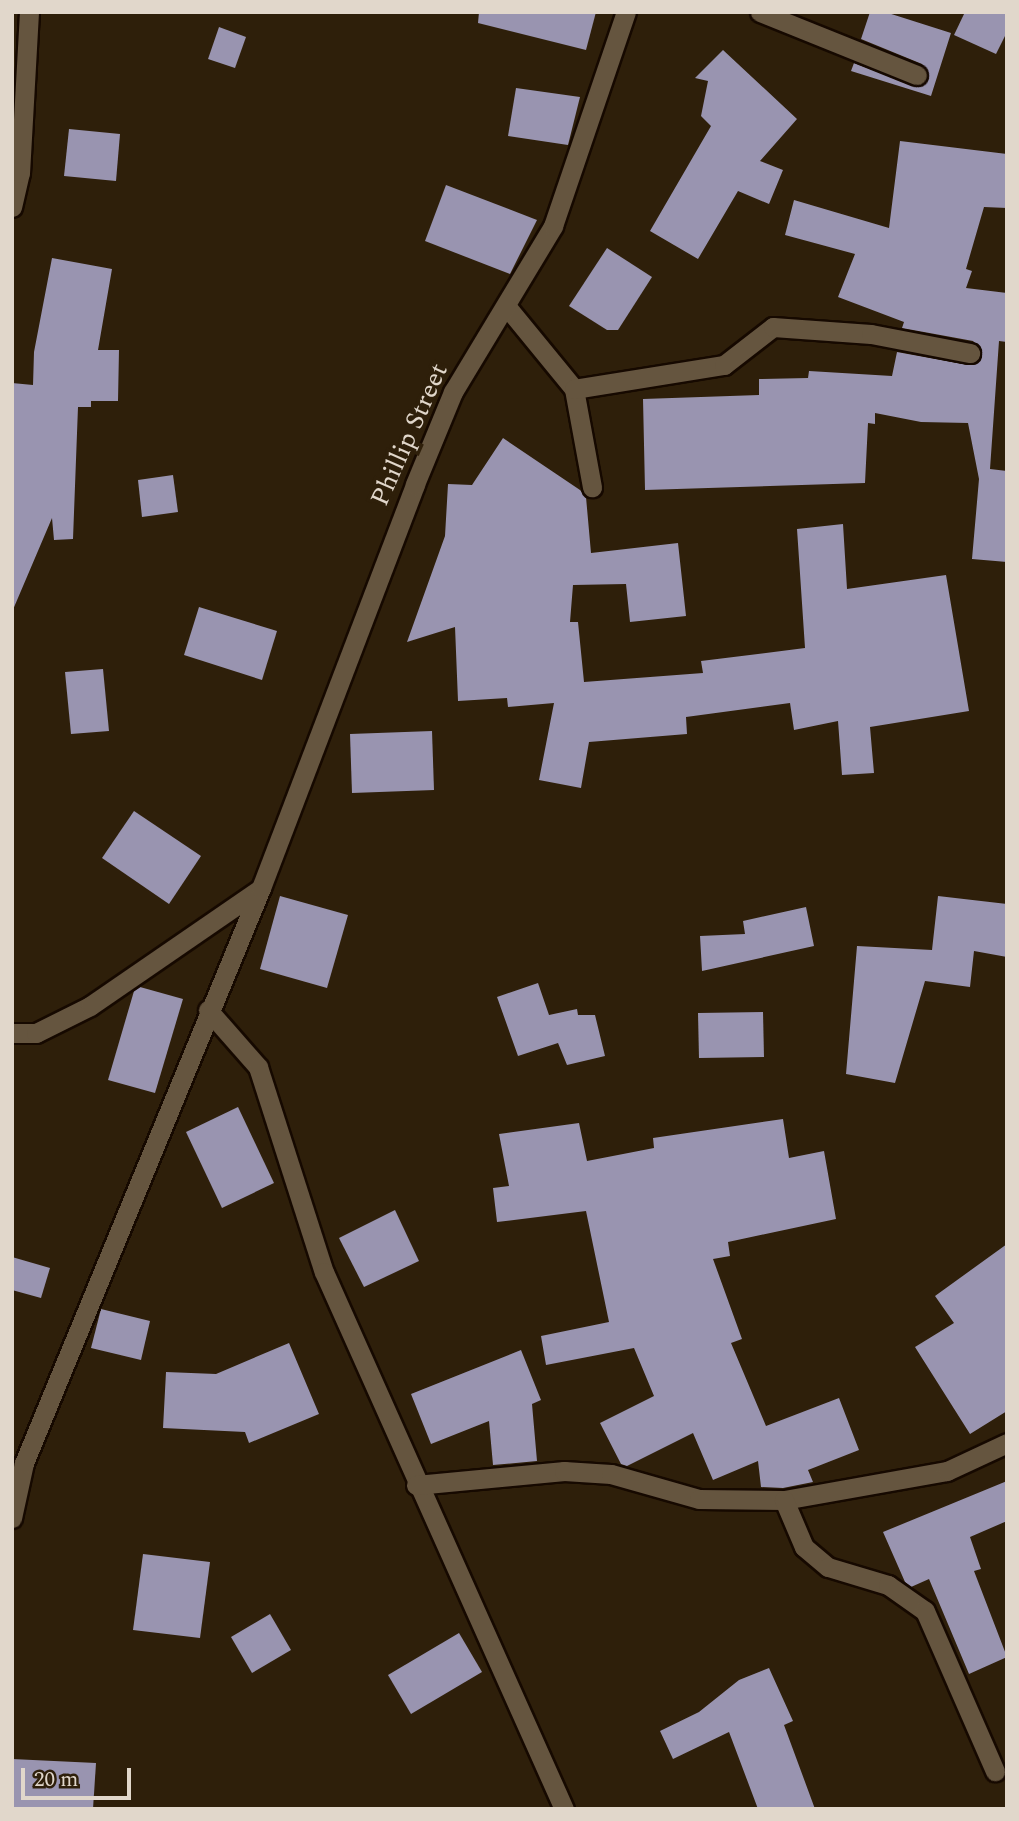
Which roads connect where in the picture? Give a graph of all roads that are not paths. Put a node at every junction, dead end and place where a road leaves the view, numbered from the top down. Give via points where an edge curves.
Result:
1 (29, 12) edge
2 (626, 12) edge
3 (760, 12) edge
4 (917, 75) dead end
5 (12, 207) edge
6 (506, 307) junction
7 (970, 353) dead end
8 (575, 389) junction
9 (592, 487) dead end
10 (261, 888) junction
11 (208, 1010) junction
12 (12, 1032) edge
13 (1007, 1443) edge
14 (416, 1485) junction
15 (784, 1500) junction
16 (12, 1518) edge
17 (995, 1771) dead end
18 (564, 1809) edge

1 - 5 street via 20,173
2 - 6 street, Phillip Street via 553,226
3 - 4 street
6 - 8 street
6 - 10 street, Phillip Street via 453,392
7 - 8 street via 871,334 773,327 724,365
8 - 9 street
10 - 11 street, Phillip Street
10 - 12 street via 90,1006 36,1033
11 - 14 street via 258,1067 324,1272
11 - 16 street, Phillip Street via 24,1463
13 - 15 street via 947,1471
14 - 15 street via 565,1471 611,1474 699,1499
14 - 18 street
15 - 17 street via 804,1547 828,1567 888,1586 925,1611

